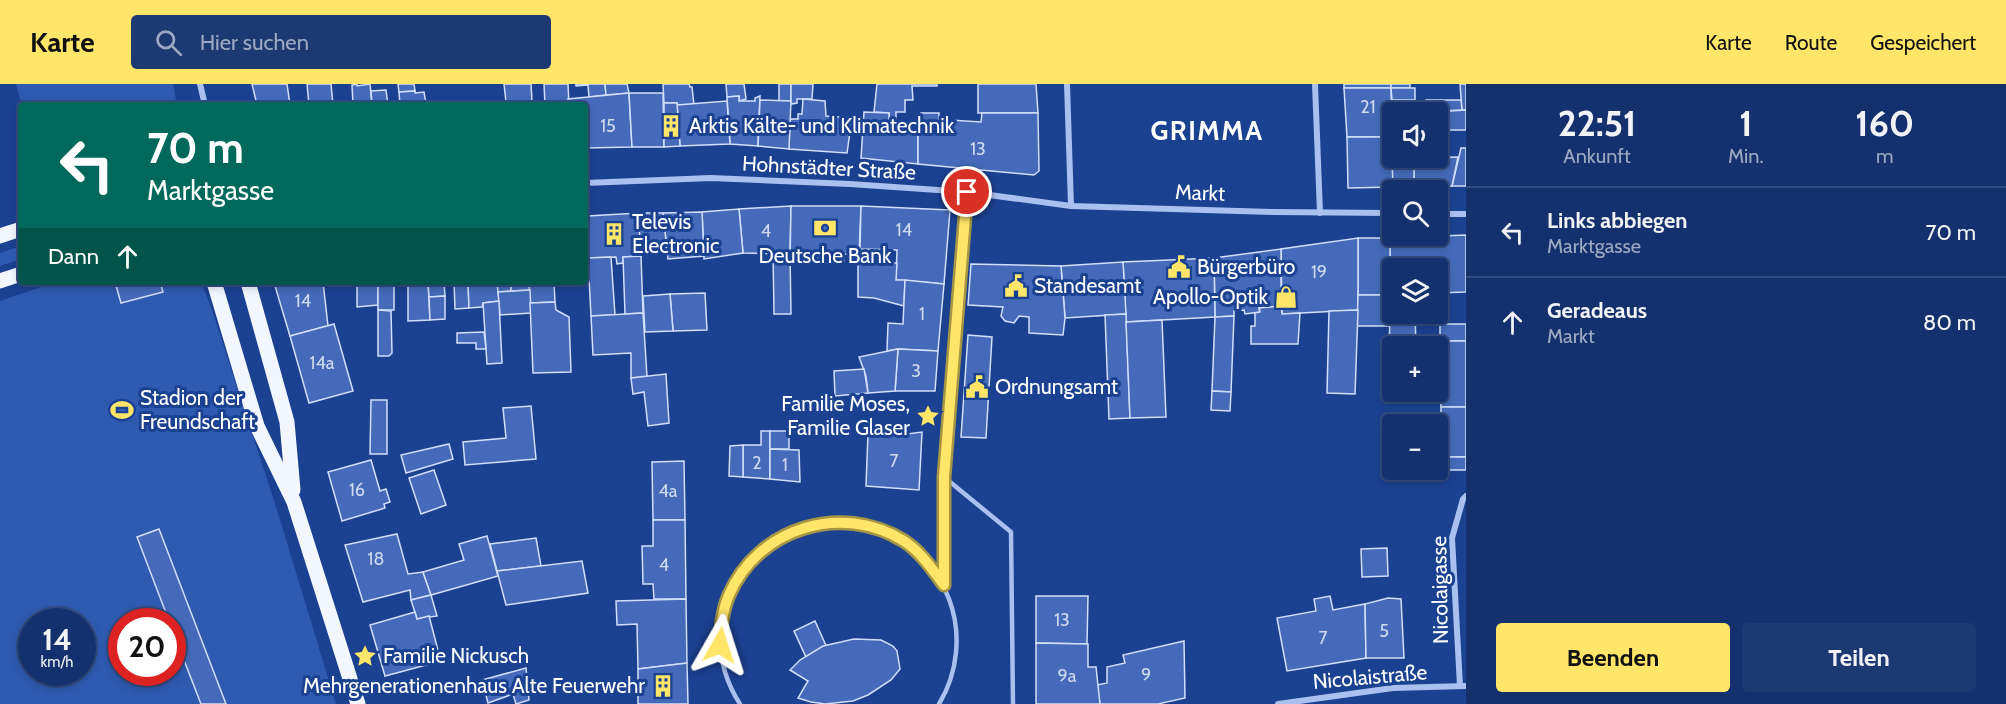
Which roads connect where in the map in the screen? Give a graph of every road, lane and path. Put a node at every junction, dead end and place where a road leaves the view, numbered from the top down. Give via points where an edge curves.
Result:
1 (200, 84) edge
2 (1067, 84) edge
3 (1315, 84) edge
4 (204, 102) edge
5 (588, 183) edge
6 (967, 192) junction
7 (1071, 206) junction
8 (1320, 213) junction
9 (1382, 213) edge
10 (1448, 214) edge
11 (1466, 214) edge
12 (18, 230) edge
13 (0, 236) edge
14 (18, 275) edge
15 (0, 281) edge
16 (215, 285) edge
17 (249, 285) edge
18 (944, 477) junction
19 (1466, 496) edge
20 (294, 502) junction
21 (944, 585) junction
22 (1463, 686) edge
23 (358, 704) edge
24 (740, 704) edge
25 (939, 704) edge
26 (1013, 704) edge
27 (1278, 704) edge

1 - 4 street
2 - 7 street
3 - 8 street
5 - 6 street, Hohnstädter Straße via 711,178
6 - 7 street, Hohnstädter Straße
6 - 18 street
7 - 8 street, Markt
8 - 9 street, Markt
10 - 11 street
12 - 13 main road
14 - 15 main road
16 - 20 main road via 257,426
17 - 20 main road via 287,422
18 - 21 street
18 - 26 lane via 1011,532
19 - 22 street, Nicolaigasse via 1452,538
20 - 23 main road
21 - 24 lane via 924,558 903,541 870,526 823,523 795,530 769,544 739,575 722,619 723,666 729,687
21 - 25 lane via 954,613 957,647 950,683
22 - 27 street, Nicolaistraße via 1393,688

